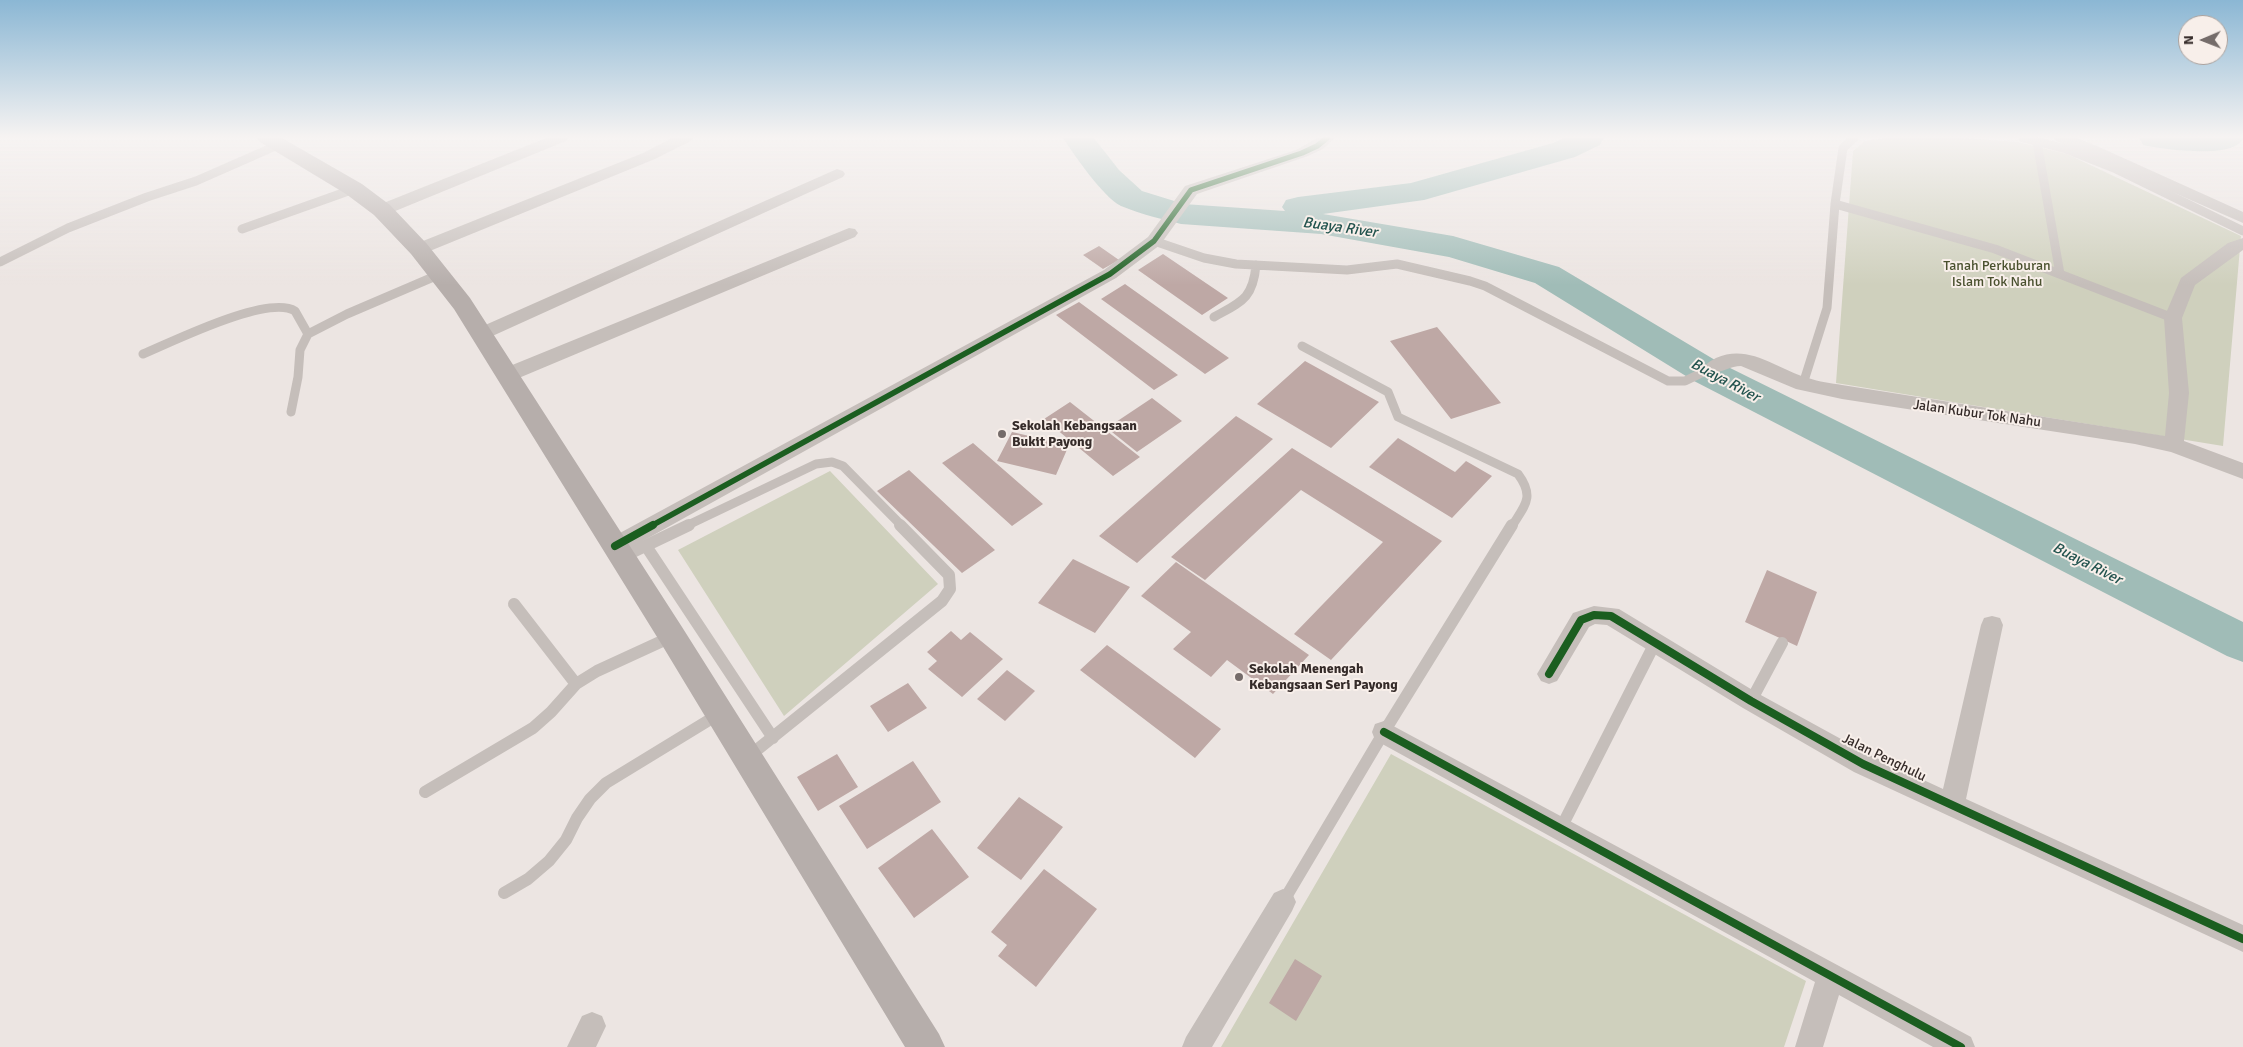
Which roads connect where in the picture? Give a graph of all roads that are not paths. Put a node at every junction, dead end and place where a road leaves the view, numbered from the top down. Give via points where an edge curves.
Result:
1 (179, 187) edge
2 (350, 187) edge
3 (439, 187) edge
4 (573, 187) edge
5 (808, 187) edge
6 (1198, 187) edge
7 (1837, 187) edge
8 (2045, 187) edge
9 (2153, 187) edge
10 (2174, 187) edge
11 (354, 189) junction
12 (1835, 204) junction
13 (382, 210) junction
14 (2243, 218) edge
15 (242, 229) dead end
16 (2243, 231) edge
17 (849, 233) dead end
18 (1157, 235) junction
19 (2243, 244) edge
20 (419, 249) junction
21 (0, 262) edge
22 (1256, 266) junction
23 (2060, 274) junction
24 (438, 275) junction
25 (1214, 317) dead end
26 (2173, 318) junction
27 (308, 334) junction
28 (481, 334) junction
29 (1302, 346) dead end
30 (143, 354) dead end
31 (1714, 367) joint
32 (507, 375) junction
33 (1803, 384) junction
34 (291, 412) dead end
35 (2174, 445) junction
36 (2243, 470) edge
37 (628, 550) junction
38 (514, 604) dead end
39 (1992, 625) dead end
40 (672, 636) junction
41 (1782, 642) dead end
42 (1655, 643) junction
43 (1549, 674) dead end
44 (576, 684) junction
45 (1751, 701) junction
46 (720, 713) junction
47 (1384, 732) junction
48 (772, 738) junction
49 (747, 758) junction
50 (425, 792) dead end
51 (1952, 805) junction
52 (1561, 828) junction
53 (504, 893) dead end
54 (1283, 902) joint
55 (2243, 939) edge
56 (1831, 976) junction
57 (926, 1047) edge
58 (1196, 1047) edge
59 (1809, 1047) edge
60 (1961, 1047) edge

1 - 21 lane via 68,228
2 - 11 main road
3 - 13 street
4 - 20 street
5 - 28 street
6 - 18 street via 1186,195
7 - 12 lane
8 - 23 lane
9 - 16 lane
10 - 14 street
11 - 13 main road
11 - 15 lane
12 - 23 lane via 1977,242
12 - 33 lane via 1827,308
13 - 20 main road
17 - 32 street
18 - 22 lane via 1204,258
18 - 37 street via 1130,261 1110,274
19 - 26 street via 2234,247 2187,282
20 - 24 main road
22 - 25 lane via 1251,293
22 - 31 lane via 1347,270 1397,264 1485,286 1662,378 1685,381
23 - 26 lane
24 - 27 lane
24 - 28 main road
26 - 35 street via 2179,393
27 - 30 lane via 292,309 258,309
27 - 34 lane via 300,350
28 - 32 main road
29 - 47 lane via 1388,392 1398,417 1518,474 1527,486 1528,500
31 - 33 street, Jalan Kubur Tok Nahu via 1741,359
32 - 37 main road
33 - 35 street, Jalan Kubur Tok Nahu via 1871,398 2135,436
35 - 36 street, Jalan Kubur Tok Nahu
37 - 40 main road
37 - 48 lane
37 - 48 lane via 816,464 832,462 843,466 949,575 950,589 942,601
38 - 44 lane
39 - 51 street
40 - 44 lane
40 - 46 main road
41 - 45 lane
42 - 43 street, Jalan Penghulu via 1610,616 1594,615 1581,620
42 - 45 street, Jalan Penghulu
42 - 52 lane
44 - 50 lane via 533,728
45 - 51 street, Jalan Penghulu via 1863,764
46 - 49 main road
46 - 53 lane via 606,783 590,799 566,840 549,861
47 - 52 street
47 - 54 lane
48 - 49 lane
49 - 57 main road
51 - 55 street, Jalan Penghulu
52 - 56 street
54 - 58 street
56 - 59 street
56 - 60 street

